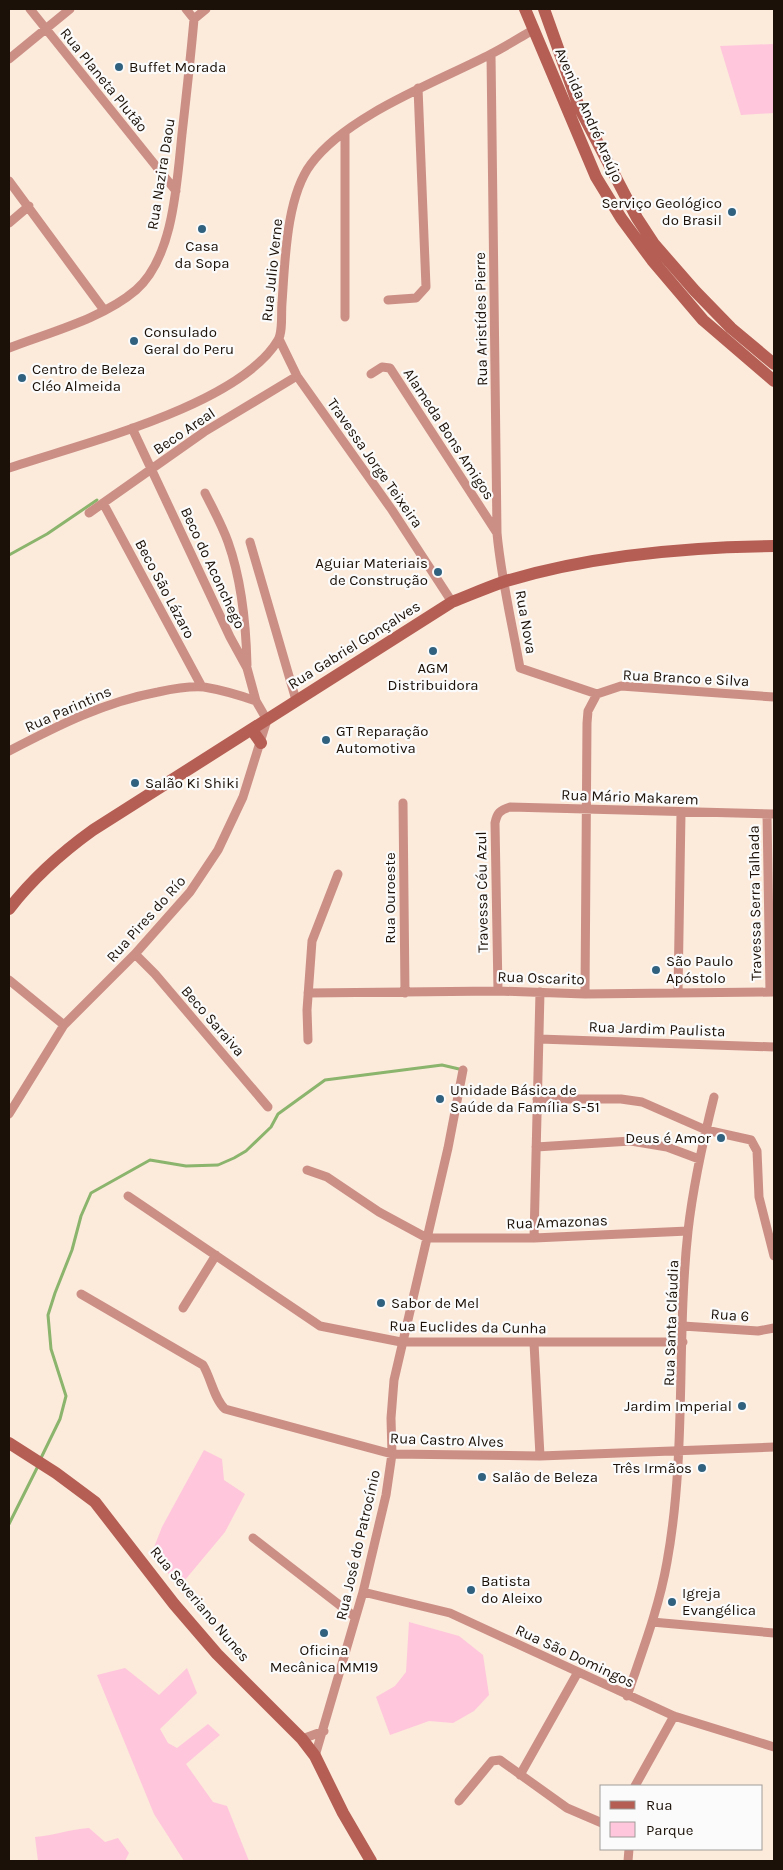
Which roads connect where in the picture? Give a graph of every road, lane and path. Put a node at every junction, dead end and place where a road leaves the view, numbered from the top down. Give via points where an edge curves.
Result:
1 (30, 9) edge
2 (70, 9) edge
3 (186, 9) edge
4 (206, 9) edge
5 (525, 9) edge
6 (544, 9) edge
7 (194, 19) junction
8 (45, 29) junction
9 (533, 30) junction
10 (491, 54) junction
11 (9, 59) edge
12 (418, 88) junction
13 (345, 132) junction
14 (9, 181) edge
15 (176, 192) junction
16 (28, 206) junction
17 (9, 223) edge
18 (388, 300) dead end
19 (104, 310) junction
20 (345, 317) dead end
21 (279, 339) junction
22 (9, 348) edge
23 (774, 364) edge
24 (371, 374) dead end
25 (297, 376) junction
26 (774, 381) edge
27 (132, 428) junction
28 (9, 468) edge
29 (152, 470) junction
30 (205, 493) dead end
31 (104, 503) junction
32 (89, 513) dead end
33 (497, 533) junction
34 (250, 542) dead end
35 (774, 546) edge
36 (505, 582) junction
37 (452, 602) junction
38 (247, 668) junction
39 (202, 687) junction
40 (597, 694) junction
41 (774, 697) edge
42 (256, 700) junction
43 (296, 700) junction
44 (267, 720) junction
45 (252, 730) junction
46 (261, 743) junction
47 (9, 751) edge
48 (403, 803) dead end
49 (588, 809) junction
50 (681, 813) junction
51 (770, 814) edge
52 (495, 823) joint
53 (338, 874) dead end
54 (9, 909) edge
55 (135, 954) junction
56 (9, 980) edge
57 (498, 991) junction
58 (540, 992) junction
59 (678, 992) junction
60 (772, 992) edge
61 (308, 993) junction
62 (405, 993) junction
63 (585, 994) junction
64 (64, 1025) junction
65 (539, 1039) junction
66 (308, 1040) dead end
67 (774, 1047) edge
68 (463, 1070) dead end
69 (714, 1098) dead end
70 (536, 1099) junction
71 (268, 1107) dead end
72 (9, 1114) edge
73 (706, 1130) junction
74 (536, 1147) junction
75 (699, 1159) junction
76 (307, 1170) dead end
77 (128, 1196) dead end
78 (688, 1231) junction
79 (427, 1238) junction
80 (534, 1238) junction
81 (216, 1255) junction
82 (774, 1256) edge
83 (81, 1294) dead end
84 (183, 1308) dead end
85 (683, 1326) junction
86 (774, 1328) edge
87 (401, 1342) junction
88 (683, 1342) junction
89 (534, 1343) junction
90 (9, 1443) edge
91 (774, 1447) edge
92 (680, 1451) junction
93 (392, 1454) junction
94 (540, 1456) junction
95 (253, 1538) dead end
96 (363, 1592) junction
97 (355, 1617) junction
98 (652, 1622) junction
99 (774, 1633) edge
100 (578, 1672) junction
101 (627, 1696) junction
102 (674, 1716) junction
103 (324, 1731) junction
104 (302, 1739) junction
105 (774, 1747) edge
106 (315, 1756) junction
107 (520, 1775) junction
108 (635, 1785) edge
109 (459, 1801) dead end
110 (600, 1822) edge
111 (370, 1861) edge

1 - 8 street, Rua Planeta Plutão
2 - 8 street
3 - 7 street
4 - 7 street
5 - 9 street, Avenida André Araújo
6 - 23 street, Avenida André Araújo via 578,106 637,218 654,244 695,291 731,328
7 - 15 street, Rua Nazira Daou
8 - 11 street
8 - 15 street, Rua Planeta Plutão
9 - 10 street, Rua Julio Verne
9 - 26 street, Avenida André Araújo via 596,177 621,218 703,320
10 - 12 street, Rua Julio Verne
10 - 33 street, Rua Aristídes Pierre
12 - 13 street, Rua Julio Verne
12 - 18 street via 426,287 416,298
13 - 20 street
13 - 21 street, Rua Julio Verne via 311,164 292,210
14 - 16 street
15 - 19 street, Rua Nazira Daou via 156,265 137,289
16 - 17 street
16 - 19 street
19 - 22 street, Rua Nazira Daou
21 - 25 street, Travessa Jorge Teixeira
21 - 27 street, Rua Julio Verne via 257,364 215,394
24 - 33 street, Alameda Bons Amigos via 382,367 390,368
25 - 29 street, Beco Areal via 204,432
25 - 37 street, Travessa Jorge Teixeira via 392,510
27 - 28 street, Rua Julio Verne
27 - 29 street, Beco do Aconchego
29 - 31 street, Beco Areal
29 - 38 street, Beco do Aconchego
30 - 38 street via 228,540 234,562 246,630
31 - 32 street, Beco Areal
31 - 39 street, Beco São Lázaro
33 - 36 street, Rua Aristídes Pierre via 500,567
34 - 43 street
35 - 36 street, Rua Gabriel Gonçalves via 615,558
36 - 37 street, Rua Gabriel Gonçalves
36 - 40 street, Rua Nova via 520,668
37 - 43 street, Rua Gabriel Gonçalves
38 - 42 street, Beco do Aconchego
39 - 42 street, Rua Parintins
39 - 47 street, Rua Parintins via 130,698 60,724
40 - 41 street, Rua Branco e Silva via 621,686
40 - 49 street via 588,711 587,723
42 - 44 street, Beco do Aconchego
43 - 44 street, Rua Gabriel Gonçalves
44 - 45 street, Rua Gabriel Gonçalves
44 - 46 street, Rua Pires do Río
45 - 46 street
45 - 54 street, Rua Gabriel Gonçalves via 93,830 58,856 23,890
46 - 55 street, Rua Pires do Río via 243,797 218,850 190,892
48 - 62 street, Rua Ouroeste
49 - 50 street, Rua Mário Makarem
49 - 52 street, Rua Mário Makarem via 510,807 497,815
49 - 63 street
50 - 51 street, Rua Mário Makarem
50 - 59 street
51 - 60 street, Travessa Serra Talhada
52 - 57 street, Travessa Céu Azul
53 - 61 street via 312,941
55 - 64 street, Rua Pires do Río
55 - 71 street, Beco Saraiva
56 - 64 street
57 - 58 street, Rua Oscarito
57 - 62 street, Rua Oscarito
58 - 63 street, Rua Oscarito
58 - 65 street
59 - 60 street, Rua Oscarito
59 - 63 street, Rua Oscarito
61 - 62 street, Rua Oscarito
61 - 66 street
64 - 72 street, Rua Pires do Río
65 - 67 street, Rua Jardim Paulista
65 - 70 street
68 - 79 street, Rua José do Patrocínio
69 - 73 street, Rua Santa Cláudia
70 - 73 street via 642,1102
70 - 74 street
73 - 75 street, Rua Santa Cláudia
73 - 82 street via 751,1140 755,1145 759,1197
74 - 75 street via 631,1141 667,1147
74 - 80 street
75 - 78 street, Rua Santa Cláudia
76 - 79 street via 327,1177 379,1212
77 - 81 street, Rua Euclides da Cunha
78 - 80 street, Rua Amazonas
78 - 85 street, Rua Santa Cláudia
79 - 80 street, Rua Amazonas
79 - 87 street, Rua José do Patrocínio
81 - 84 street
81 - 87 street, Rua Euclides da Cunha via 320,1326
83 - 93 street, Rua Castro Alves via 203,1365 225,1409
85 - 86 street, Rua 6 via 758,1331
85 - 88 street, Rua Santa Cláudia
87 - 89 street, Rua Euclides da Cunha
87 - 93 street, Rua José do Patrocínio via 393,1389
88 - 89 street, Rua Euclides da Cunha
88 - 92 street, Rua Santa Cláudia
89 - 94 street
90 - 104 street, Rua Severiano Nunes via 95,1502 216,1654
91 - 92 street, Rua Castro Alves
92 - 94 street, Rua Castro Alves
92 - 98 street, Rua Santa Cláudia via 667,1562
93 - 94 street, Rua Castro Alves
93 - 96 street, Rua José do Patrocínio via 386,1495
95 - 97 street
96 - 97 street, Rua José do Patrocínio
96 - 100 street, Rua São Domingos via 450,1613
97 - 103 street, Rua José do Patrocínio
98 - 99 street
98 - 101 street, Rua Santa Cláudia
100 - 101 street, Rua São Domingos
100 - 107 street
101 - 102 street, Rua São Domingos
102 - 105 street, Rua São Domingos
102 - 108 street
103 - 104 street
103 - 106 street, Rua José do Patrocínio
104 - 106 street, Rua Severiano Nunes
106 - 111 street, Rua Severiano Nunes
107 - 109 street via 500,1760 492,1761
107 - 110 street via 567,1808

